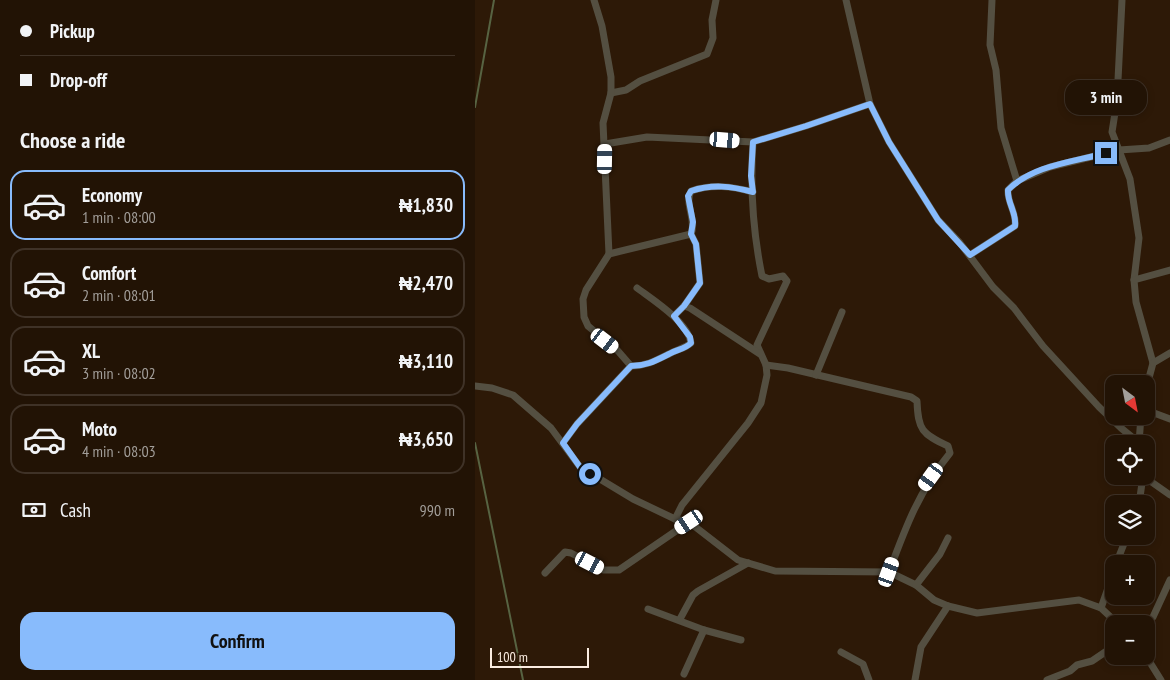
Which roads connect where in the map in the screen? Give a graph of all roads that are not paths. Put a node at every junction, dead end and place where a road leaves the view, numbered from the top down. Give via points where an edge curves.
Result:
1 (594, 0) edge
2 (716, 0) edge
3 (846, 0) edge
4 (991, 0) edge
5 (1122, 0) edge
6 (611, 93) junction
7 (870, 104) junction
8 (1170, 140) edge
9 (753, 142) junction
10 (605, 144) junction
11 (1119, 150) junction
12 (1017, 181) junction
13 (753, 192) junction
14 (691, 234) junction
15 (609, 254) junction
16 (970, 255) junction
17 (1170, 270) edge
18 (1134, 280) junction
19 (637, 288) dead end
20 (684, 306) junction
21 (842, 312) dead end
22 (674, 316) junction
23 (1170, 353) edge
24 (760, 354) junction
25 (1153, 363) junction
26 (766, 365) junction
27 (631, 366) junction
28 (816, 375) junction
29 (1150, 375) edge
30 (475, 386) edge
31 (1155, 413) edge
32 (1170, 419) edge
33 (1129, 435) edge
34 (563, 443) junction
35 (1155, 484) edge
36 (1170, 495) edge
37 (675, 519) junction
38 (689, 522) junction
39 (949, 538) dead end
40 (748, 563) junction
41 (889, 572) junction
42 (545, 573) dead end
43 (1170, 580) edge
44 (917, 585) junction
45 (1105, 597) edge
46 (948, 606) junction
47 (1101, 608) junction
48 (649, 609) dead end
49 (1108, 615) edge
50 (1154, 615) edge
51 (679, 619) junction
52 (705, 630) junction
53 (741, 640) dead end
54 (841, 652) dead end
55 (1105, 652) edge
56 (1152, 665) edge
57 (684, 674) dead end
58 (869, 680) edge
59 (915, 680) edge
60 (1047, 680) edge
61 (1161, 680) edge

1 - 6 street via 602,26
2 - 6 street via 713,38 707,54 640,81 627,90
3 - 7 street
4 - 12 street via 990,45 996,70 1001,128
5 - 11 street via 1117,100 1112,132
6 - 10 street via 603,123
7 - 9 street
7 - 16 street via 889,142 938,220
8 - 11 street via 1149,148
9 - 10 street via 653,137
9 - 13 street
10 - 15 street
11 - 12 street via 1050,167
11 - 18 street via 1130,179 1139,238
12 - 16 street via 1008,190 1007,198 1016,219 1015,226
13 - 14 street via 728,186 691,191 688,196 693,222
13 - 24 street via 753,228 762,276 783,276 787,281 757,344
14 - 15 street
14 - 20 street via 696,244 700,283
15 - 27 street via 586,290 584,316 588,326
16 - 33 street via 1043,346
17 - 18 street
18 - 25 street via 1136,302
19 - 22 street
20 - 22 street
20 - 24 street
21 - 28 street
22 - 27 street via 691,343 660,360
23 - 25 street
24 - 26 street
25 - 29 street
26 - 28 street
26 - 37 street via 761,403
27 - 34 street
28 - 41 street via 911,397 917,401 920,428 927,436 947,446 950,453 924,488
30 - 34 street via 513,395 551,428
31 - 32 street
34 - 37 street via 580,467 600,481
35 - 36 street
37 - 38 street
38 - 40 street via 738,560
38 - 42 street via 619,570 603,570 565,552
39 - 44 street
40 - 41 street via 775,571
40 - 51 street via 693,595
41 - 44 street
43 - 50 street
44 - 46 street via 934,600
45 - 47 street
46 - 47 street via 977,613 1079,600
46 - 59 street via 921,647
47 - 49 street
48 - 51 street
51 - 52 street
52 - 53 street
52 - 57 street
54 - 58 street via 863,664
55 - 60 street
56 - 61 street

